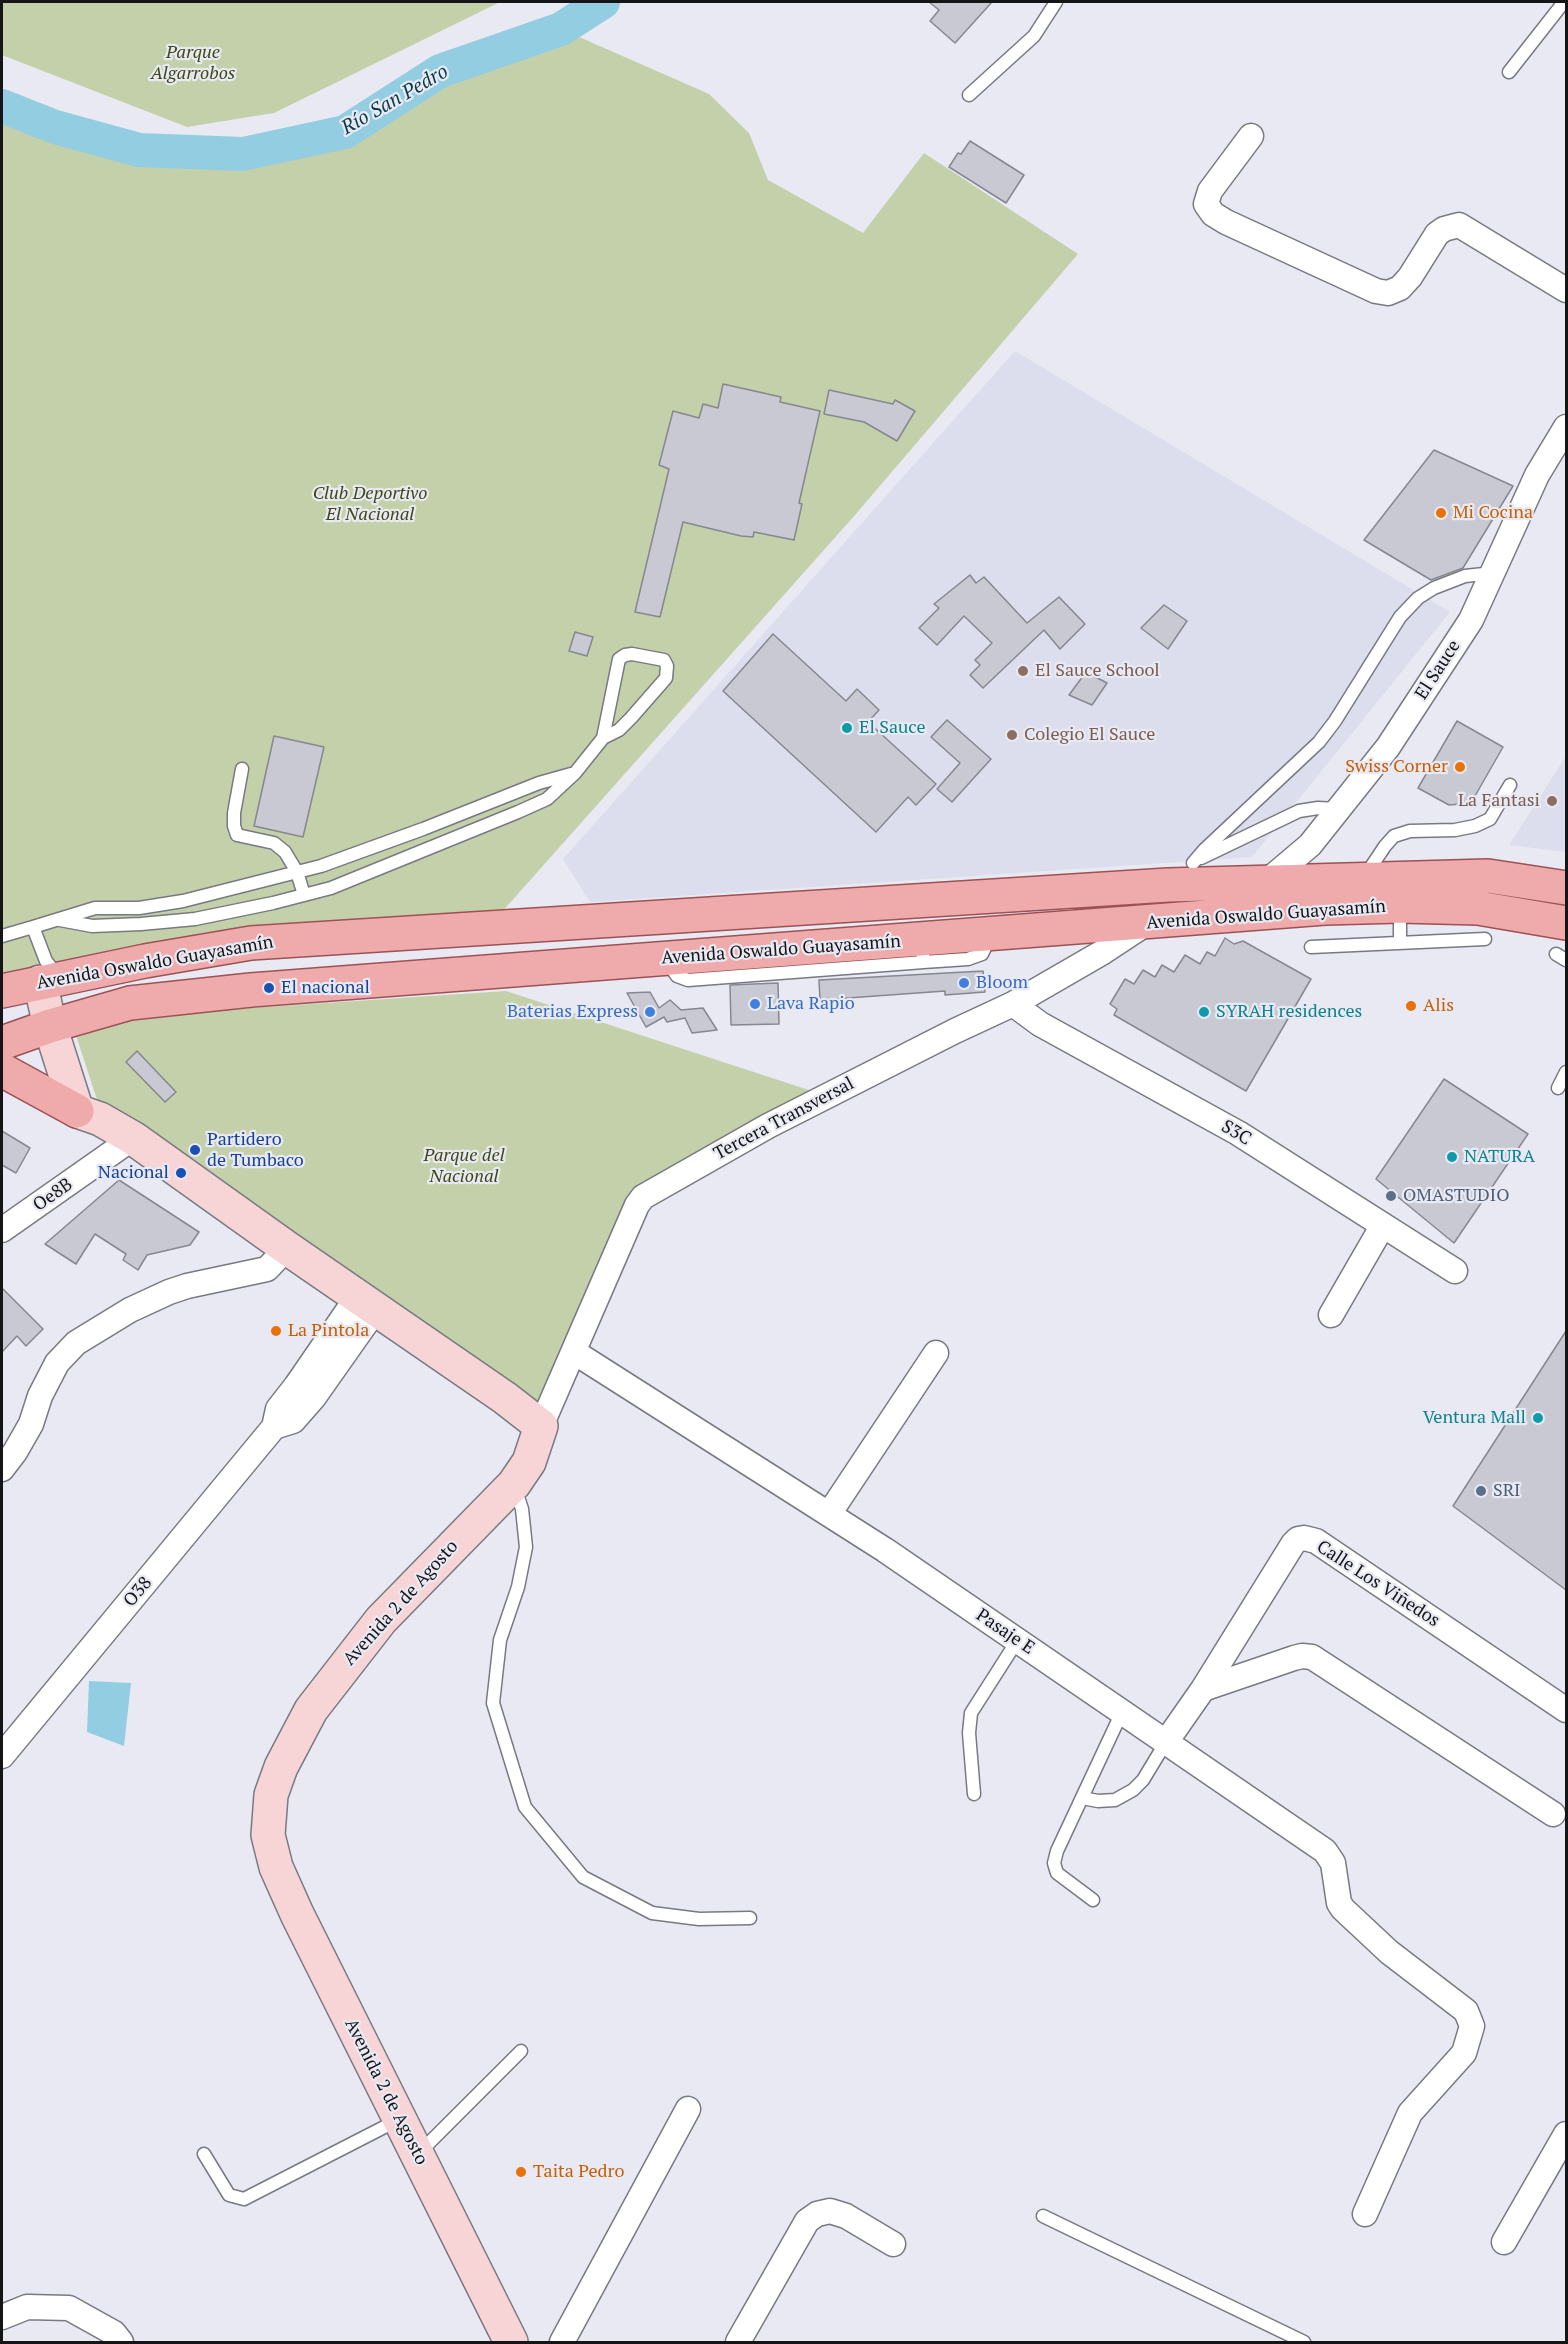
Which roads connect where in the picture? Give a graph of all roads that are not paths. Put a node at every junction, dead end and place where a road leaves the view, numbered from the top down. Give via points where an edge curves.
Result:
1 (1056, 2) edge
2 (1564, 2) edge
3 (1509, 72) dead end
4 (969, 95) dead end
5 (1251, 136) dead end
6 (1566, 290) edge
7 (1566, 427) edge
8 (1559, 455) edge
9 (1493, 573) junction
10 (603, 738) junction
11 (242, 769) dead end
12 (575, 773) junction
13 (1510, 785) dead end
14 (1338, 809) junction
15 (1193, 863) junction
16 (297, 873) junction
17 (1363, 880) junction
18 (1265, 883) junction
19 (1168, 885) junction
20 (1566, 888) edge
21 (304, 895) junction
22 (1400, 906) junction
23 (60, 920) junction
24 (1147, 923) junction
25 (1566, 923) edge
26 (33, 927) junction
27 (2, 936) edge
28 (1485, 939) dead end
29 (1400, 942) junction
30 (1311, 947) dead end
31 (49, 974) junction
32 (2, 991) edge
33 (1013, 1004) junction
34 (60, 1023) junction
35 (2, 1042) edge
36 (2, 1070) edge
37 (1566, 1072) edge
38 (1558, 1088) dead end
39 (88, 1115) junction
40 (133, 1138) junction
41 (1383, 1225) junction
42 (2, 1230) edge
43 (287, 1248) junction
44 (1455, 1271) dead end
45 (367, 1303) junction
46 (1331, 1315) dead end
47 (574, 1352) junction
48 (936, 1353) dead end
49 (541, 1426) junction
50 (2, 1468) edge
51 (514, 1484) junction
52 (828, 1514) junction
53 (1017, 1641) junction
54 (1203, 1689) junction
55 (1566, 1710) edge
56 (1122, 1712) junction
57 (1166, 1742) junction
58 (2, 1756) edge
59 (974, 1794) dead end
60 (1082, 1798) junction
61 (1553, 1814) dead end
62 (1093, 1900) dead end
63 (750, 1918) dead end
64 (521, 2051) dead end
65 (688, 2109) dead end
66 (400, 2119) junction
67 (1566, 2134) edge
68 (204, 2154) dead end
69 (417, 2154) junction
70 (1365, 2214) dead end
71 (1043, 2216) dead end
72 (1504, 2242) dead end
73 (893, 2244) dead end
74 (2, 2317) edge
75 (121, 2343) edge
76 (511, 2343) edge
77 (562, 2343) edge
78 (738, 2343) edge
79 (1304, 2343) edge

1 - 4 lane via 1034,36
2 - 3 lane
5 - 6 street via 1210,191 1206,204 1226,222 1388,293 1400,288 1410,277 1437,234 1459,225
7 - 8 street, El Sauce
8 - 9 street, El Sauce via 1538,475
9 - 14 street, El Sauce via 1471,620 1388,747
9 - 15 lane via 1465,576 1418,598 1400,617 1319,742
10 - 10 lane via 619,659 632,654 664,660 666,678 631,718
10 - 12 lane
11 - 16 lane via 234,813 237,835 274,843 285,852
12 - 16 lane
12 - 21 lane via 548,799 432,849
13 - 17 lane via 1490,819 1475,826 1410,831 1395,836
14 - 15 lane via 1299,811
14 - 18 street, El Sauce via 1310,845
15 - 19 lane
16 - 21 lane
16 - 23 lane via 183,901 139,908 95,908
17 - 18 main road, Avenida Oswaldo Guayasamín
17 - 20 main road, Avenida Oswaldo Guayasamín via 1488,876
18 - 19 main road, Avenida Oswaldo Guayasamín
19 - 31 main road, Avenida Oswaldo Guayasamín via 251,943
21 - 23 lane via 195,919 92,926
22 - 24 main road, Avenida Oswaldo Guayasamín via 1325,908
22 - 25 main road, Avenida Oswaldo Guayasamín via 1478,908
22 - 29 lane
23 - 26 lane
24 - 33 street, Tercera Transversal
24 - 34 main road, Avenida Oswaldo Guayasamín via 991,934 923,951 667,959 251,990 130,1003
26 - 27 lane
26 - 31 lane
28 - 29 lane
29 - 30 lane
31 - 32 main road, Avenida Oswaldo Guayasamín
31 - 34 main road
33 - 41 street, S3C via 1040,1024 1238,1132
33 - 47 street, Tercera Transversal via 768,1126 644,1197 637,1205
34 - 35 main road, Avenida Oswaldo Guayasamín
34 - 39 main road
36 - 39 main road
37 - 38 lane
39 - 40 main road
40 - 42 street, Oe8B
40 - 43 main road
41 - 44 street, S3C
41 - 46 street
43 - 45 main road
43 - 50 street via 267,1269 169,1292 76,1343 57,1363 31,1424
45 - 49 main road
45 - 58 street, O38 via 278,1409 274,1427
47 - 49 street, Tercera Transversal
47 - 52 street, Pasaje E
48 - 52 street
49 - 51 main road, Avenida 2 de Agosto via 529,1462
51 - 63 lane via 522,1509 526,1547 518,1587 500,1640 493,1703 525,1807 583,1877 652,1913 699,1919
51 - 66 main road, Avenida 2 de Agosto via 381,1620 340,1671 310,1710 271,1795 268,1835 276,1867
52 - 53 street, Pasaje E
53 - 56 street, Pasaje E
53 - 59 lane via 971,1713
54 - 55 street, Calle Los Viñedos via 1293,1544 1304,1538 1317,1541
54 - 57 street, Calle Los Viñedos
54 - 61 street via 1294,1658 1312,1657
56 - 57 street, Pasaje E
56 - 60 lane
57 - 60 lane via 1133,1790 1115,1800
57 - 70 street, Pasaje E via 1325,1851 1334,1863 1343,1909 1389,1952 1466,2011 1472,2026 1464,2053 1410,2113
60 - 62 lane via 1054,1863 1057,1873
64 - 69 lane
65 - 77 street
66 - 68 lane via 244,2199 229,2195
66 - 69 main road, Avenida 2 de Agosto
67 - 72 street
69 - 76 main road, Avenida 2 de Agosto
71 - 79 lane
73 - 78 street via 846,2216 830,2211 817,2214 807,2221
74 - 75 street via 27,2307 69,2308 114,2333

